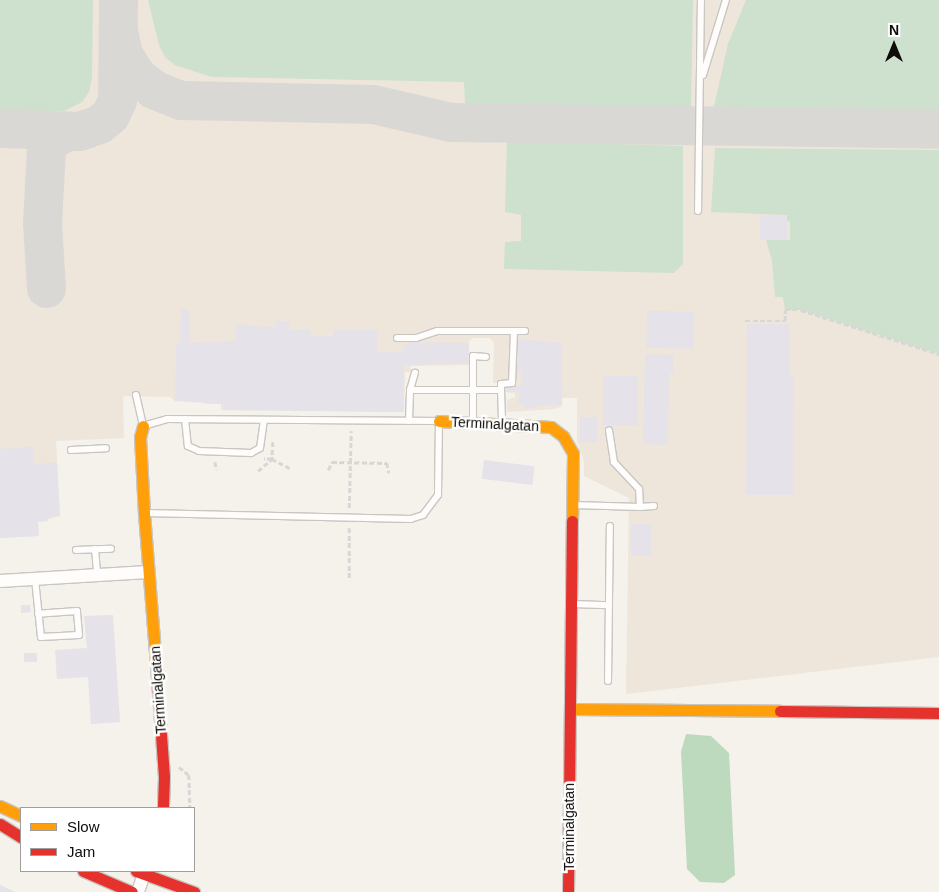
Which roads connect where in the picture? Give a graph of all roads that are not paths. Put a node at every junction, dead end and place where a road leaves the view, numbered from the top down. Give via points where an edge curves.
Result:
1 (701, 0) edge
2 (726, 0) edge
3 (700, 84) junction
4 (698, 211) dead end
5 (514, 331) junction
6 (525, 331) dead end
7 (397, 338) dead end
8 (486, 357) dead end
9 (415, 373) dead end
10 (410, 390) junction
11 (473, 390) junction
12 (501, 390) junction
13 (136, 395) dead end
14 (185, 419) junction
15 (264, 420) junction
16 (409, 421) junction
17 (439, 421) junction
18 (473, 423) junction
19 (502, 424) junction
20 (143, 426) junction
21 (610, 430) dead end
22 (106, 448) dead end
23 (71, 450) dead end
24 (573, 505) junction
25 (640, 506) junction
26 (654, 506) dead end
27 (144, 513) junction
28 (610, 526) dead end
29 (95, 549) junction
30 (111, 549) dead end
31 (76, 550) dead end
32 (148, 572) junction
33 (97, 574) junction
34 (35, 579) junction
35 (0, 581) edge
36 (572, 604) junction
37 (609, 605) junction
38 (38, 614) junction
39 (608, 681) dead end
40 (570, 709) junction
41 (939, 713) edge
42 (0, 806) edge
43 (163, 807) edge
44 (20, 816) edge
45 (0, 824) edge
46 (20, 836) edge
47 (85, 872) edge
48 (142, 872) edge
49 (132, 892) edge
50 (138, 892) edge
51 (194, 892) edge
52 (568, 892) edge

1 - 3 lane
2 - 3 lane
3 - 4 lane
5 - 6 lane
5 - 7 lane via 437,331 416,338
5 - 12 lane via 512,384 501,384
8 - 11 lane via 473,356
9 - 10 lane
10 - 11 lane
10 - 16 lane
11 - 12 lane
11 - 18 lane
12 - 19 lane
13 - 20 lane
14 - 15 lane, Terminalgatan
14 - 15 lane via 188,446 199,451 251,453 262,444
14 - 20 lane, Terminalgatan via 151,420
15 - 16 lane, Terminalgatan
16 - 17 lane, Terminalgatan
17 - 18 street, Terminalgatan
17 - 27 lane via 440,479 433,505 417,517
18 - 19 street, Terminalgatan
19 - 24 street, Terminalgatan via 551,427 563,436 574,454
20 - 27 street, Terminalgatan via 140,437
21 - 25 lane via 614,462 639,489
22 - 23 lane
24 - 25 lane
24 - 36 street, Terminalgatan
25 - 26 lane
27 - 32 street, Terminalgatan
28 - 37 lane
29 - 30 lane
29 - 31 lane
29 - 33 lane
32 - 33 street
32 - 43 street, Terminalgatan via 163,758
33 - 34 street
34 - 35 street
34 - 38 lane
36 - 37 lane
36 - 40 street, Terminalgatan
37 - 39 lane
38 - 38 lane via 41,637 79,635 77,611
40 - 41 street
40 - 52 street, Terminalgatan
42 - 44 street
45 - 46 street
47 - 49 street
48 - 50 street
48 - 51 street

